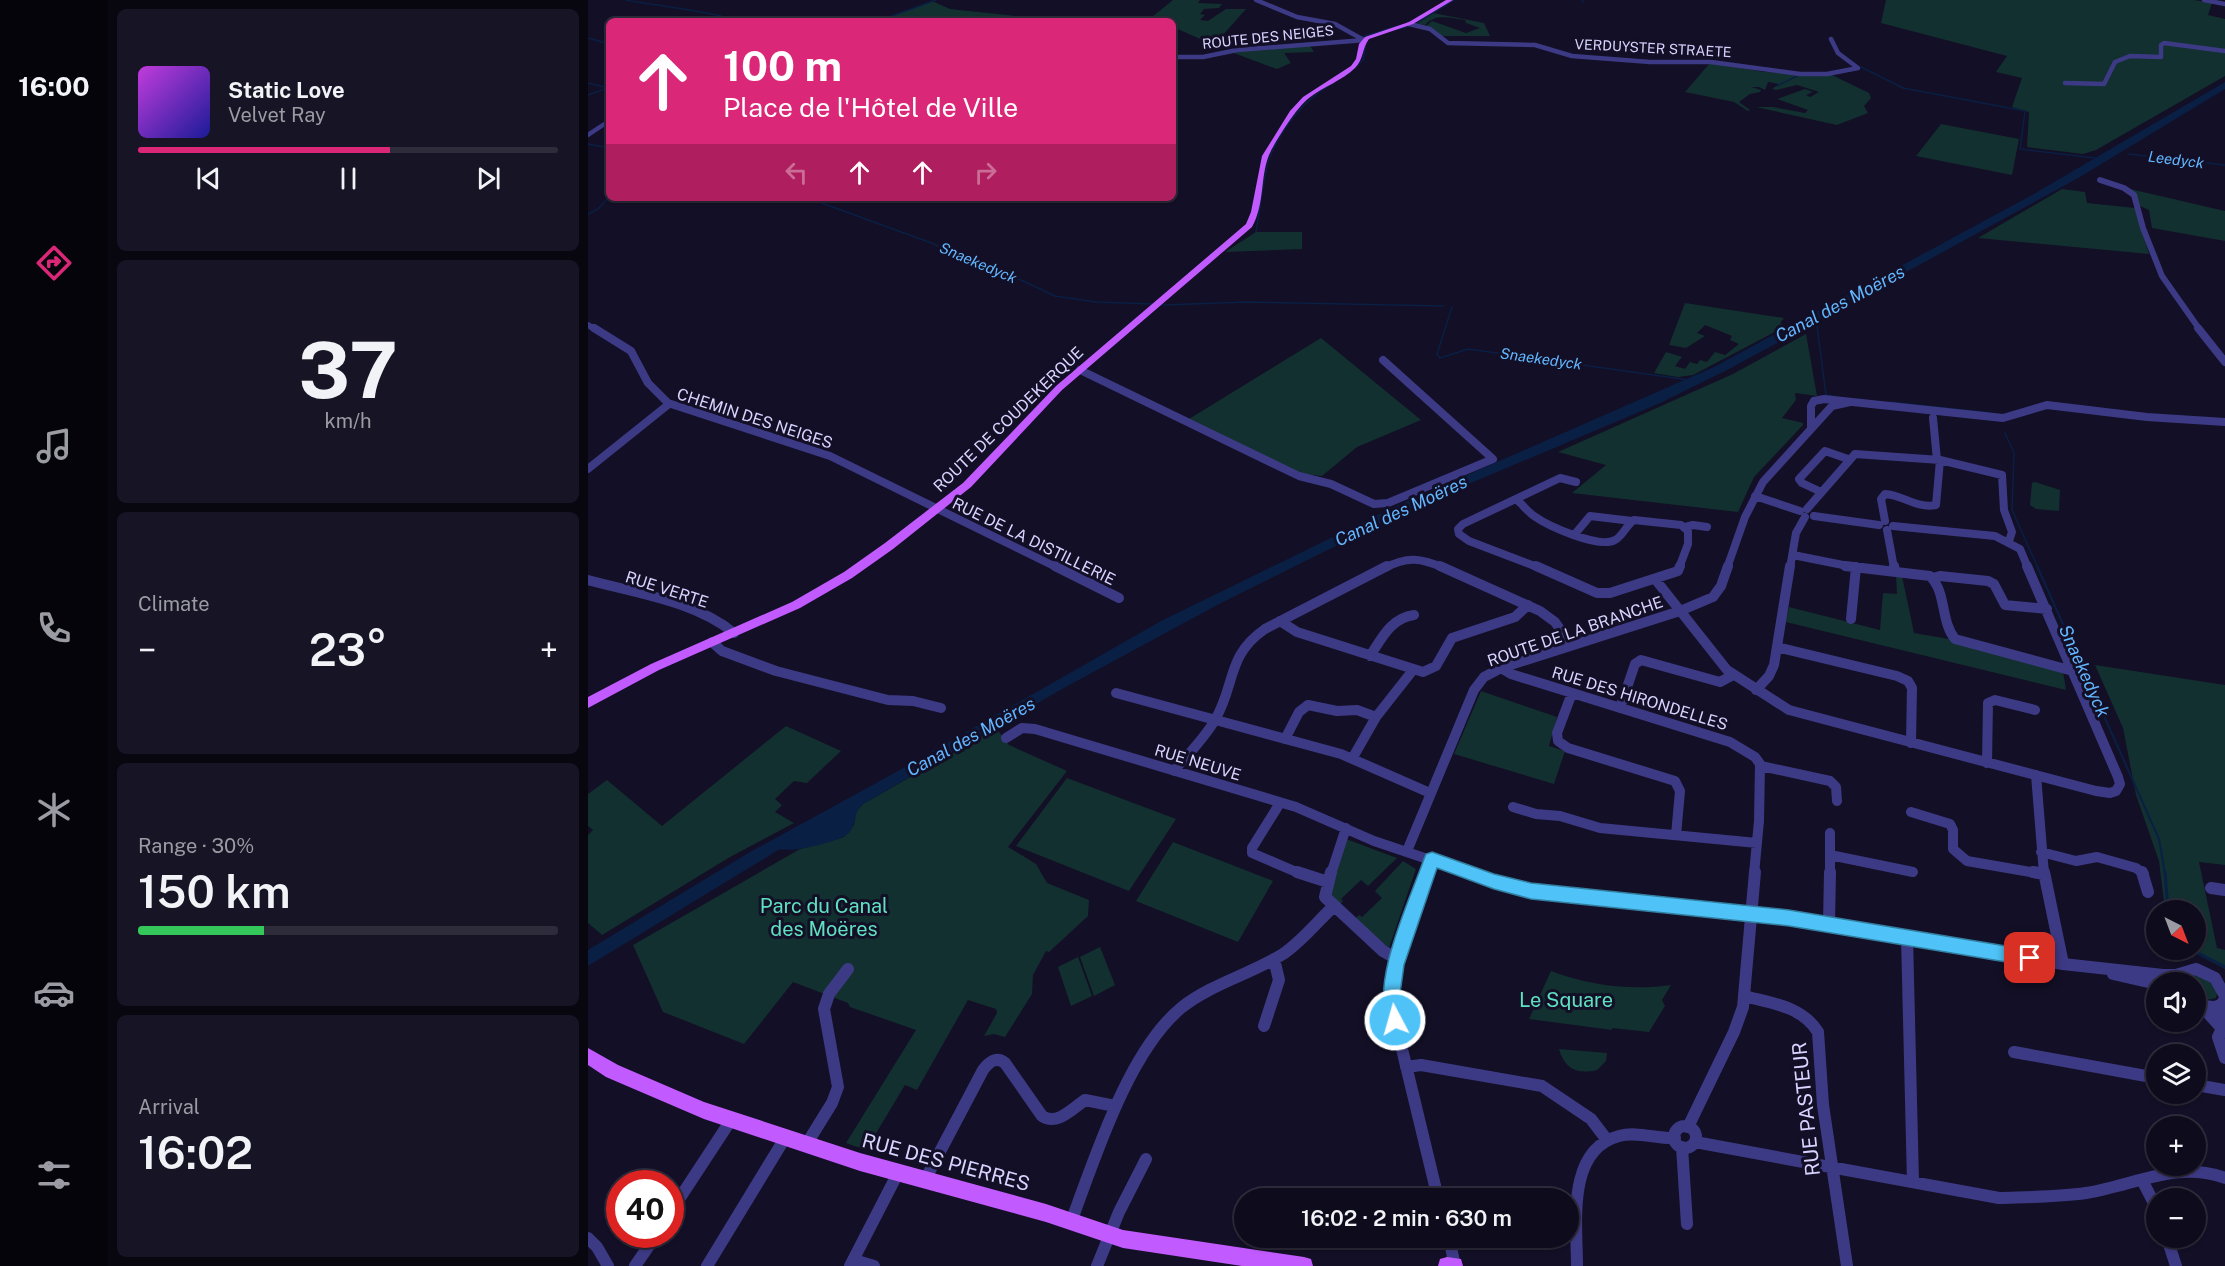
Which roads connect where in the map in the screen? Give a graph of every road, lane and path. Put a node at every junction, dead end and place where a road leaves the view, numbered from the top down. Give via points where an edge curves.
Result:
1 (1256, 0) edge
2 (1450, 0) edge
3 (2204, 0) edge
4 (2225, 4) edge
5 (1409, 24) junction
6 (1831, 39) dead end
7 (1365, 40) junction
8 (2225, 51) edge
9 (1176, 57) edge
10 (2064, 84) dead end
11 (606, 123) edge
12 (588, 135) edge
13 (2100, 180) dead end
14 (588, 325) edge
15 (1383, 360) dead end
16 (2225, 362) edge
17 (1080, 370) junction
18 (1814, 401) junction
19 (1850, 402) junction
20 (669, 404) junction
21 (1828, 410) junction
22 (1933, 418) dead end
23 (2225, 422) edge
24 (1811, 429) junction
25 (1848, 459) junction
26 (1938, 460) junction
27 (588, 469) edge
28 (1576, 482) dead end
29 (1821, 492) junction
30 (1757, 497) junction
31 (1517, 500) junction
32 (936, 510) junction
33 (1806, 513) junction
34 (1632, 521) junction
35 (1886, 525) junction
36 (1685, 527) junction
37 (1707, 527) dead end
38 (1575, 534) junction
39 (2009, 541) junction
40 (1793, 555) junction
41 (1856, 567) junction
42 (1895, 572) junction
43 (1933, 578) junction
44 (588, 579) edge
45 (1655, 579) junction
46 (1119, 598) dead end
47 (1528, 605) junction
48 (2047, 609) junction
49 (1680, 611) junction
50 (1414, 615) dead end
51 (1851, 619) dead end
52 (1281, 621) junction
53 (734, 633) junction
54 (712, 642) junction
55 (1571, 645) junction
56 (1777, 647) junction
57 (1370, 656) junction
58 (1501, 668) junction
59 (1413, 670) junction
60 (2073, 671) junction
61 (1733, 675) junction
62 (1756, 690) junction
63 (1116, 693) dead end
64 (1572, 693) junction
65 (588, 704) edge
66 (941, 708) dead end
67 (1620, 708) junction
68 (2035, 710) dead end
69 (1376, 717) junction
70 (1216, 720) junction
71 (1006, 738) dead end
72 (1285, 739) junction
73 (1911, 743) junction
74 (1352, 759) junction
75 (1987, 763) junction
76 (1761, 766) junction
77 (1174, 771) junction
78 (2037, 776) junction
79 (1430, 793) junction
80 (1837, 801) dead end
81 (1280, 802) junction
82 (1514, 807) dead end
83 (1911, 812) dead end
84 (1346, 828) junction
85 (1830, 833) dead end
86 (1676, 835) junction
87 (1758, 843) junction
88 (1407, 851) junction
89 (2042, 852) junction
90 (1830, 855) junction
91 (1432, 859) junction
92 (1913, 872) dead end
93 (2044, 874) junction
94 (1328, 882) junction
95 (2211, 888) dead end
96 (2225, 890) edge
97 (2148, 892) dead end
98 (1333, 907) junction
99 (1752, 913) junction
100 (1829, 924) junction
101 (1907, 937) junction
102 (1274, 959) junction
103 (1397, 959) junction
104 (2063, 963) junction
105 (848, 969) dead end
106 (2146, 973) edge
107 (2206, 974) edge
108 (2211, 976) junction
109 (2146, 982) edge
110 (2225, 983) edge
111 (1744, 996) junction
112 (2224, 1001) edge
113 (2206, 1005) edge
114 (2206, 1010) edge
115 (1264, 1026) dead end
116 (2224, 1027) edge
117 (2014, 1052) dead end
118 (588, 1056) edge
119 (2225, 1058) edge
120 (1406, 1067) junction
121 (2146, 1076) edge
122 (2206, 1087) edge
123 (2225, 1090) edge
124 (1115, 1106) junction
125 (730, 1120) junction
126 (785, 1138) junction
127 (1607, 1140) junction
128 (1684, 1143) junction
129 (806, 1145) junction
130 (1146, 1159) dead end
131 (1832, 1168) junction
132 (898, 1173) junction
133 (2225, 1178) edge
134 (925, 1180) junction
135 (2142, 1180) junction
136 (1913, 1182) junction
137 (1436, 1188) edge
138 (2146, 1188) edge
139 (684, 1191) edge
140 (1071, 1222) junction
141 (1687, 1224) dead end
142 (1109, 1235) junction
143 (588, 1238) edge
144 (647, 1248) edge
145 (1447, 1248) edge
146 (1450, 1248) edge
147 (2170, 1248) edge
148 (852, 1263) edge
149 (1296, 1265) edge
150 (608, 1266) edge
151 (635, 1266) edge
152 (707, 1266) edge
153 (874, 1266) edge
154 (1097, 1266) edge
155 (1445, 1266) edge
156 (1454, 1266) edge
157 (1577, 1266) edge
158 (1847, 1266) edge
159 (2176, 1266) edge

1 - 7 street via 1299,18 1334,24
2 - 5 main road
3 - 4 street
5 - 6 street, VERDUYSTER STRAETE via 1430,29 1448,43 1535,45 1572,56 1716,62 1800,74 1858,68 1841,57
5 - 7 main road
7 - 9 street, ROUTE DES NEIGES
7 - 17 main road, ROUTE DE COUDEKERQUE via 1355,65 1300,103 1268,151 1250,223
8 - 10 street via 2164,43 2161,57 2130,56 2115,62 2105,84
11 - 12 street
13 - 16 street via 2134,195 2162,276
14 - 20 street, CHEMIN DES NEIGES via 630,350 648,383
15 - 17 street via 1493,459 1388,504 1376,504 1332,484 1299,476
17 - 32 main road, ROUTE DE COUDEKERQUE via 973,480
18 - 19 street, ROUTE DE LA BRANCHE
18 - 21 street
18 - 24 street
19 - 21 street, ROUTE DE LA BRANCHE
19 - 23 street, ROUTE DE LA BRANCHE via 1994,418 2014,417 2035,406 2047,405
20 - 27 street
20 - 32 street, CHEMIN DES NEIGES via 823,453
21 - 24 street, ROUTE DE LA BRANCHE
22 - 26 street
24 - 30 street, ROUTE DE LA BRANCHE via 1777,466
25 - 26 street via 1865,453
25 - 29 street
25 - 29 street via 1825,451 1799,479
26 - 35 street via 1936,505 1914,504 1896,494 1885,494 1881,499
26 - 39 street via 2002,475 2003,507 2012,533
28 - 31 street via 1560,478
29 - 33 street
30 - 33 street
30 - 49 street, ROUTE DE LA BRANCHE via 1742,525 1719,591 1705,602
31 - 38 street via 1537,518
31 - 45 street via 1463,524 1459,534 1594,593 1607,594
32 - 46 street, RUE DE LA DISTILLERIE
32 - 53 main road, ROUTE DE COUDEKERQUE via 837,582
33 - 35 street
33 - 40 street via 1797,531
34 - 36 street
34 - 38 street via 1590,516
34 - 38 street via 1622,536 1610,542
35 - 39 street
35 - 42 street
36 - 37 street
36 - 45 street via 1688,544 1680,569
39 - 48 street via 2024,554
40 - 41 street
40 - 56 street
41 - 42 street
41 - 51 street
42 - 43 street
43 - 48 street via 1988,580 2005,605
43 - 60 street via 1953,638
44 - 53 street, RUE VERTE via 700,614
45 - 49 street
47 - 52 street via 1424,560 1408,558 1391,563
47 - 55 street via 1551,618
47 - 59 street via 1515,617 1452,638 1432,670
48 - 60 street
49 - 55 street, ROUTE DE LA BRANCHE
49 - 61 street
50 - 57 street via 1391,624
52 - 57 street via 1297,632
52 - 70 street via 1256,634 1242,647
53 - 54 main road, ROUTE DE COUDEKERQUE
54 - 65 main road, ROUTE DE COUDEKERQUE
54 - 66 street via 722,651 776,671 888,700
55 - 58 street, ROUTE DE LA BRANCHE
56 - 62 street via 1773,670
56 - 73 street via 1908,681 1913,690
57 - 59 street
58 - 64 street, RUE DES HIRONDELLES via 1509,674
58 - 79 street, ROUTE DE LA BRANCHE via 1486,675 1475,688
59 - 69 street
60 - 78 street via 2118,777 2118,788 2104,793
61 - 62 street
61 - 67 street via 1719,681 1641,660 1635,665
62 - 73 street via 1794,712
63 - 70 street
64 - 67 street, RUE DES HIRONDELLES
64 - 86 street via 1557,733 1558,741 1568,748 1675,781 1680,791
67 - 76 street, RUE DES HIRONDELLES via 1730,742 1757,759
68 - 75 street via 1995,700 1988,703
69 - 72 street via 1357,710 1337,711 1308,705 1300,710
69 - 74 street
70 - 72 street
70 - 77 street
71 - 77 street, RUE NEUVE via 1033,728
72 - 74 street
73 - 75 street
74 - 79 street
75 - 78 street
76 - 80 street via 1830,781 1836,787
76 - 87 street
77 - 81 street, RUE NEUVE
78 - 89 street
79 - 88 street, ROUTE DE LA BRANCHE
81 - 84 street, RUE NEUVE
81 - 94 street via 1252,853 1308,878
82 - 86 street via 1597,828
83 - 93 street via 1950,824 1954,851 1967,861
84 - 88 street, RUE NEUVE
84 - 94 street
85 - 90 street
86 - 87 street
87 - 99 street
88 - 91 street, RUE NEUVE
89 - 93 street
89 - 97 street via 2076,861 2097,857 2136,868 2144,874
90 - 92 street
90 - 100 street
91 - 99 street, RUE NEUVE via 1531,891
91 - 103 street
93 - 104 street
94 - 98 street via 1325,895
95 - 96 street
98 - 102 street
98 - 103 street
99 - 100 street, RUE NEUVE
99 - 111 street
100 - 101 street, RUE NEUVE
101 - 104 street, RUE NEUVE
101 - 136 street
102 - 115 street via 1279,980
102 - 124 street via 1206,991 1169,1019
103 - 120 street via 1392,1003
104 - 106 street
104 - 109 street
105 - 129 street via 824,1006 838,1087
107 - 108 street
108 - 110 street
108 - 112 street via 2222,987
111 - 128 street via 1734,1032 1688,1127 1695,1133
111 - 131 street, RUE PASTEUR via 1802,1014 1817,1030
112 - 113 street
112 - 116 street via 2220,1015
114 - 116 street
116 - 119 street via 2218,1036
117 - 121 street
118 - 125 main road, RUE DES PIERRES via 619,1074
120 - 127 street via 1421,1065 1539,1084 1583,1112
120 - 137 street
122 - 123 street
124 - 134 street via 1085,1100 1059,1119 1048,1120 1005,1063 993,1060 983,1070
124 - 140 street
125 - 126 main road, RUE DES PIERRES
125 - 139 street
126 - 129 main road, RUE DES PIERRES
126 - 152 street
127 - 128 street via 1629,1135
127 - 157 street via 1588,1158 1581,1176
128 - 131 street
128 - 141 street
129 - 132 main road, RUE DES PIERRES
130 - 142 street
131 - 136 street
131 - 158 street, RUE PASTEUR
132 - 134 main road, RUE DES PIERRES
132 - 148 street
133 - 135 street via 2172,1171
134 - 140 main road, RUE DES PIERRES
135 - 136 street via 2074,1195 2036,1198 1991,1197
135 - 138 street
140 - 142 main road, RUE DES PIERRES
142 - 149 main road, RUE DES PIERRES
142 - 154 street
143 - 150 street
144 - 151 street
145 - 155 street
146 - 156 street
147 - 159 street
148 - 153 street
155 - 156 main road

